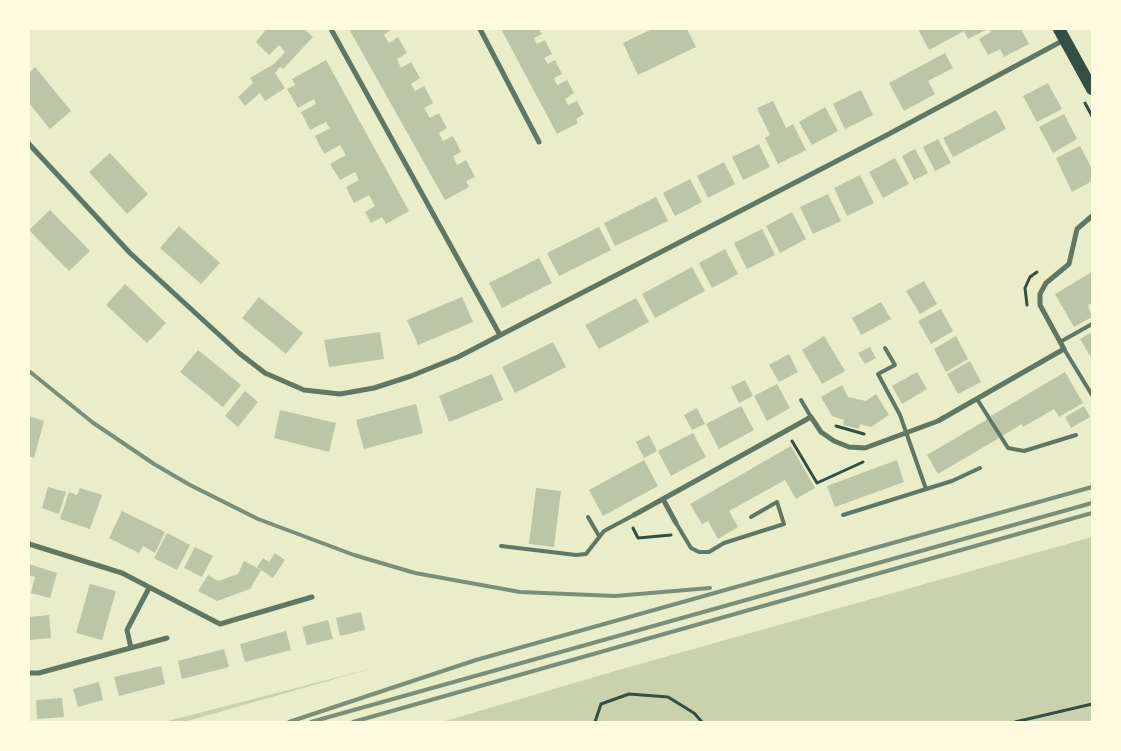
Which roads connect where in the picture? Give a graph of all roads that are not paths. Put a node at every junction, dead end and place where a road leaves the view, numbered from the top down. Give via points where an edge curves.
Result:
1 (331, 29) edge
2 (480, 29) edge
3 (1062, 34) edge
4 (1092, 89) edge
5 (539, 142) dead end
6 (29, 144) edge
7 (1092, 216) edge
8 (1092, 324) edge
9 (500, 335) junction
10 (1060, 342) junction
11 (885, 348) dead end
12 (1064, 349) junction
13 (1092, 395) edge
14 (977, 399) junction
15 (801, 400) dead end
16 (811, 417) junction
17 (907, 434) junction
18 (1076, 435) dead end
19 (980, 468) dead end
20 (926, 489) junction
21 (663, 499) junction
22 (634, 515) joint
23 (843, 515) dead end
24 (588, 517) dead end
25 (751, 517) dead end
26 (676, 523) joint
27 (599, 536) junction
28 (29, 544) edge
29 (501, 546) dead end
30 (149, 588) junction
31 (312, 597) dead end
32 (167, 638) dead end
33 (131, 648) junction
34 (29, 673) edge

1 - 9 street
2 - 5 street
3 - 4 main road
3 - 9 street via 887,135
6 - 9 street via 130,254 239,353 265,373 304,390 340,394 374,388 458,357
7 - 10 street via 1077,229 1069,264 1046,283 1040,294 1040,305
8 - 10 lane
10 - 12 street
11 - 17 lane via 895,365 878,374
12 - 13 lane
12 - 14 street
14 - 17 street
14 - 18 lane via 1008,448 1024,451
15 - 16 lane
16 - 17 street via 821,432 849,446 865,448
16 - 21 street
17 - 20 lane
19 - 20 lane
20 - 23 lane
21 - 22 street
21 - 26 street
22 - 27 lane
24 - 27 lane
25 - 26 lane via 777,502 784,524 724,543 709,552 699,552 691,548
27 - 29 lane via 586,554
28 - 30 street via 122,573
30 - 31 street via 220,624
30 - 33 street via 127,630
32 - 33 street
33 - 34 street

